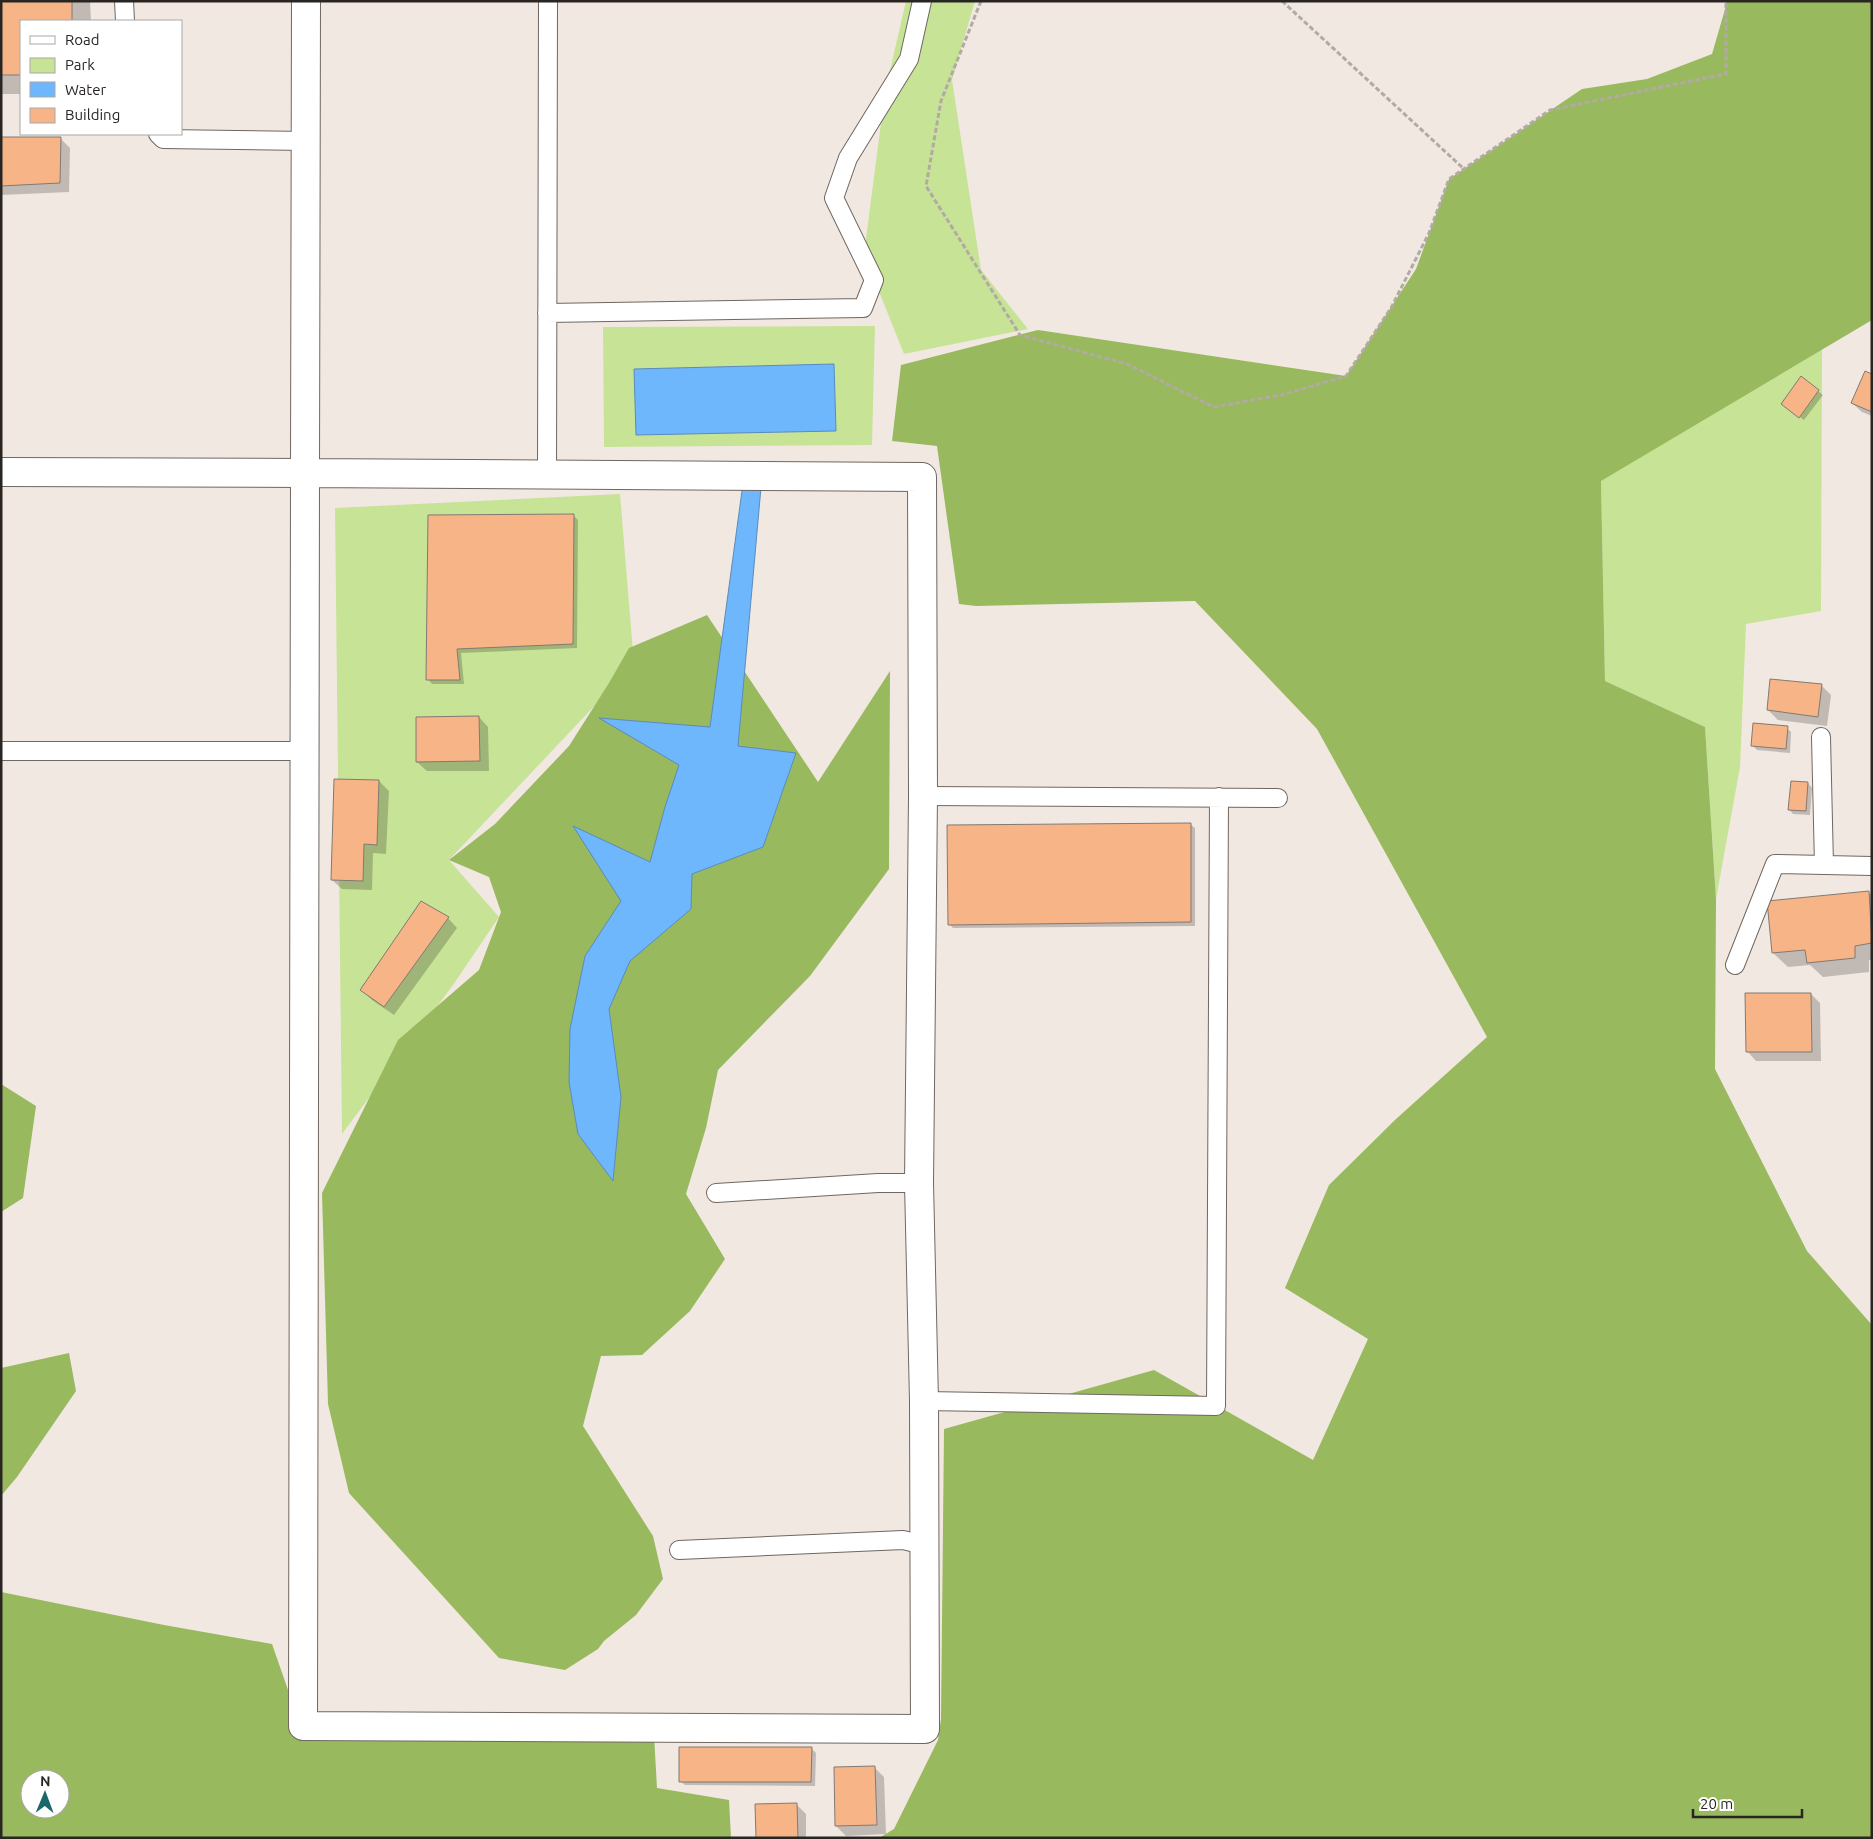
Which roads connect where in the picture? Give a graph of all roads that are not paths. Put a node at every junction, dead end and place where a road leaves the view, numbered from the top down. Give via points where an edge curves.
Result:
1 (124, 1) edge
2 (306, 1) edge
3 (548, 1) edge
4 (922, 1) edge
5 (125, 20) edge
6 (159, 135) edge
7 (306, 141) junction
8 (547, 313) junction
9 (1, 472) edge
10 (305, 473) junction
11 (547, 475) junction
12 (1821, 737) dead end
13 (1, 751) edge
14 (304, 751) junction
15 (923, 796) junction
16 (1220, 797) junction
17 (1278, 798) dead end
18 (1824, 865) junction
19 (1872, 866) edge
20 (1735, 965) dead end
21 (919, 1183) junction
22 (716, 1193) dead end
23 (924, 1401) junction
24 (924, 1545) junction
25 (679, 1550) dead end

1 - 5 lane
2 - 7 street
3 - 8 lane
4 - 8 lane via 909,58 848,158 834,198 874,280 862,308
6 - 7 lane via 163,139
7 - 10 street
8 - 11 lane
9 - 10 street
10 - 11 street
10 - 14 street
11 - 15 street via 922,477
12 - 18 lane
13 - 14 lane
14 - 24 street via 303,1726 925,1729
15 - 16 lane
15 - 21 street
16 - 17 lane
16 - 23 lane via 1216,1406
18 - 19 lane
18 - 20 lane via 1775,864
21 - 22 lane
21 - 23 street
23 - 24 street
24 - 25 lane via 903,1540

